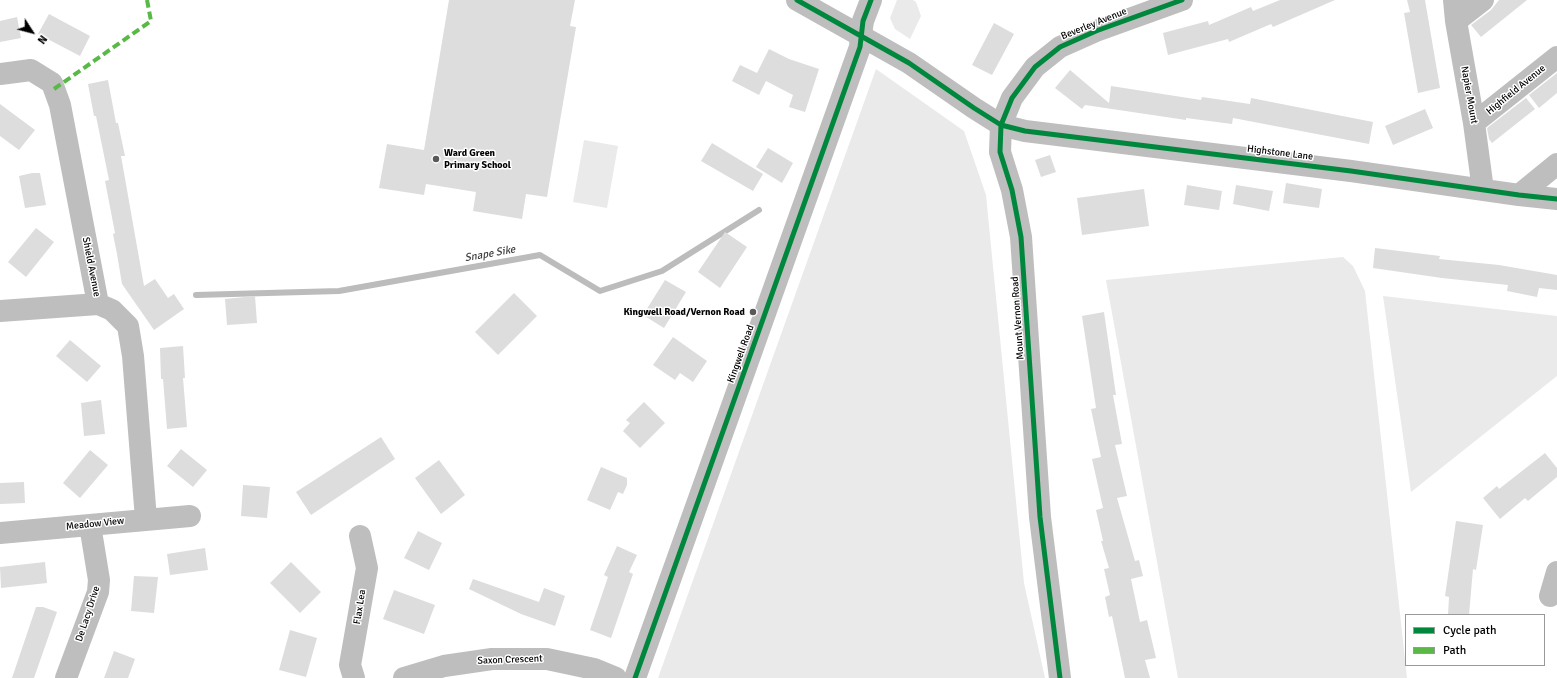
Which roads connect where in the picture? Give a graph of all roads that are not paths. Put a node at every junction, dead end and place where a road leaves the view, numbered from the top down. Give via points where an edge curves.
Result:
1 (796, 0) edge
2 (871, 0) edge
3 (1182, 0) edge
4 (1454, 0) edge
5 (1483, 0) edge
6 (1456, 21) junction
7 (861, 35) junction
8 (1557, 57) edge
9 (0, 74) edge
10 (1474, 123) junction
11 (1001, 125) junction
12 (1557, 164) edge
13 (1483, 190) junction
14 (1519, 195) junction
15 (1557, 199) edge
16 (98, 304) junction
17 (0, 311) edge
18 (190, 516) dead end
19 (146, 518) junction
20 (90, 525) junction
21 (0, 533) edge
22 (360, 536) dead end
23 (1557, 572) edge
24 (1550, 596) dead end
25 (66, 678) edge
26 (354, 678) edge
27 (404, 678) edge
28 (616, 678) edge
29 (635, 678) edge
30 (1060, 678) edge

1 - 7 street
2 - 7 street, Kingwell Road
3 - 11 street, Beverley Avenue via 1060,47 1035,67 1012,98
4 - 6 street, Napier Mount
5 - 6 street
6 - 10 street, Napier Mount
7 - 11 street via 909,63
7 - 29 street, Kingwell Road via 860,47
8 - 10 street, Highfield Avenue
9 - 16 street, Shield Avenue via 31,70 52,83 60,105
10 - 13 street, Napier Mount
11 - 13 street, Highstone Lane via 1025,131
11 - 30 street, Mount Vernon Road via 1000,152 1012,190 1021,237 1040,517
12 - 14 street
13 - 14 street, Highstone Lane
14 - 15 street, Highstone Lane
16 - 17 street
16 - 19 street, Shield Avenue via 112,310 128,326 133,356
18 - 19 street, Meadow View
19 - 20 street, Meadow View
20 - 21 street, Meadow View
20 - 25 street, De Lacy Drive via 99,580 98,592
22 - 26 street, Flax Lea via 367,568 350,665
23 - 24 street
27 - 28 street, Saxon Crescent via 444,666 492,659 547,659 594,669

